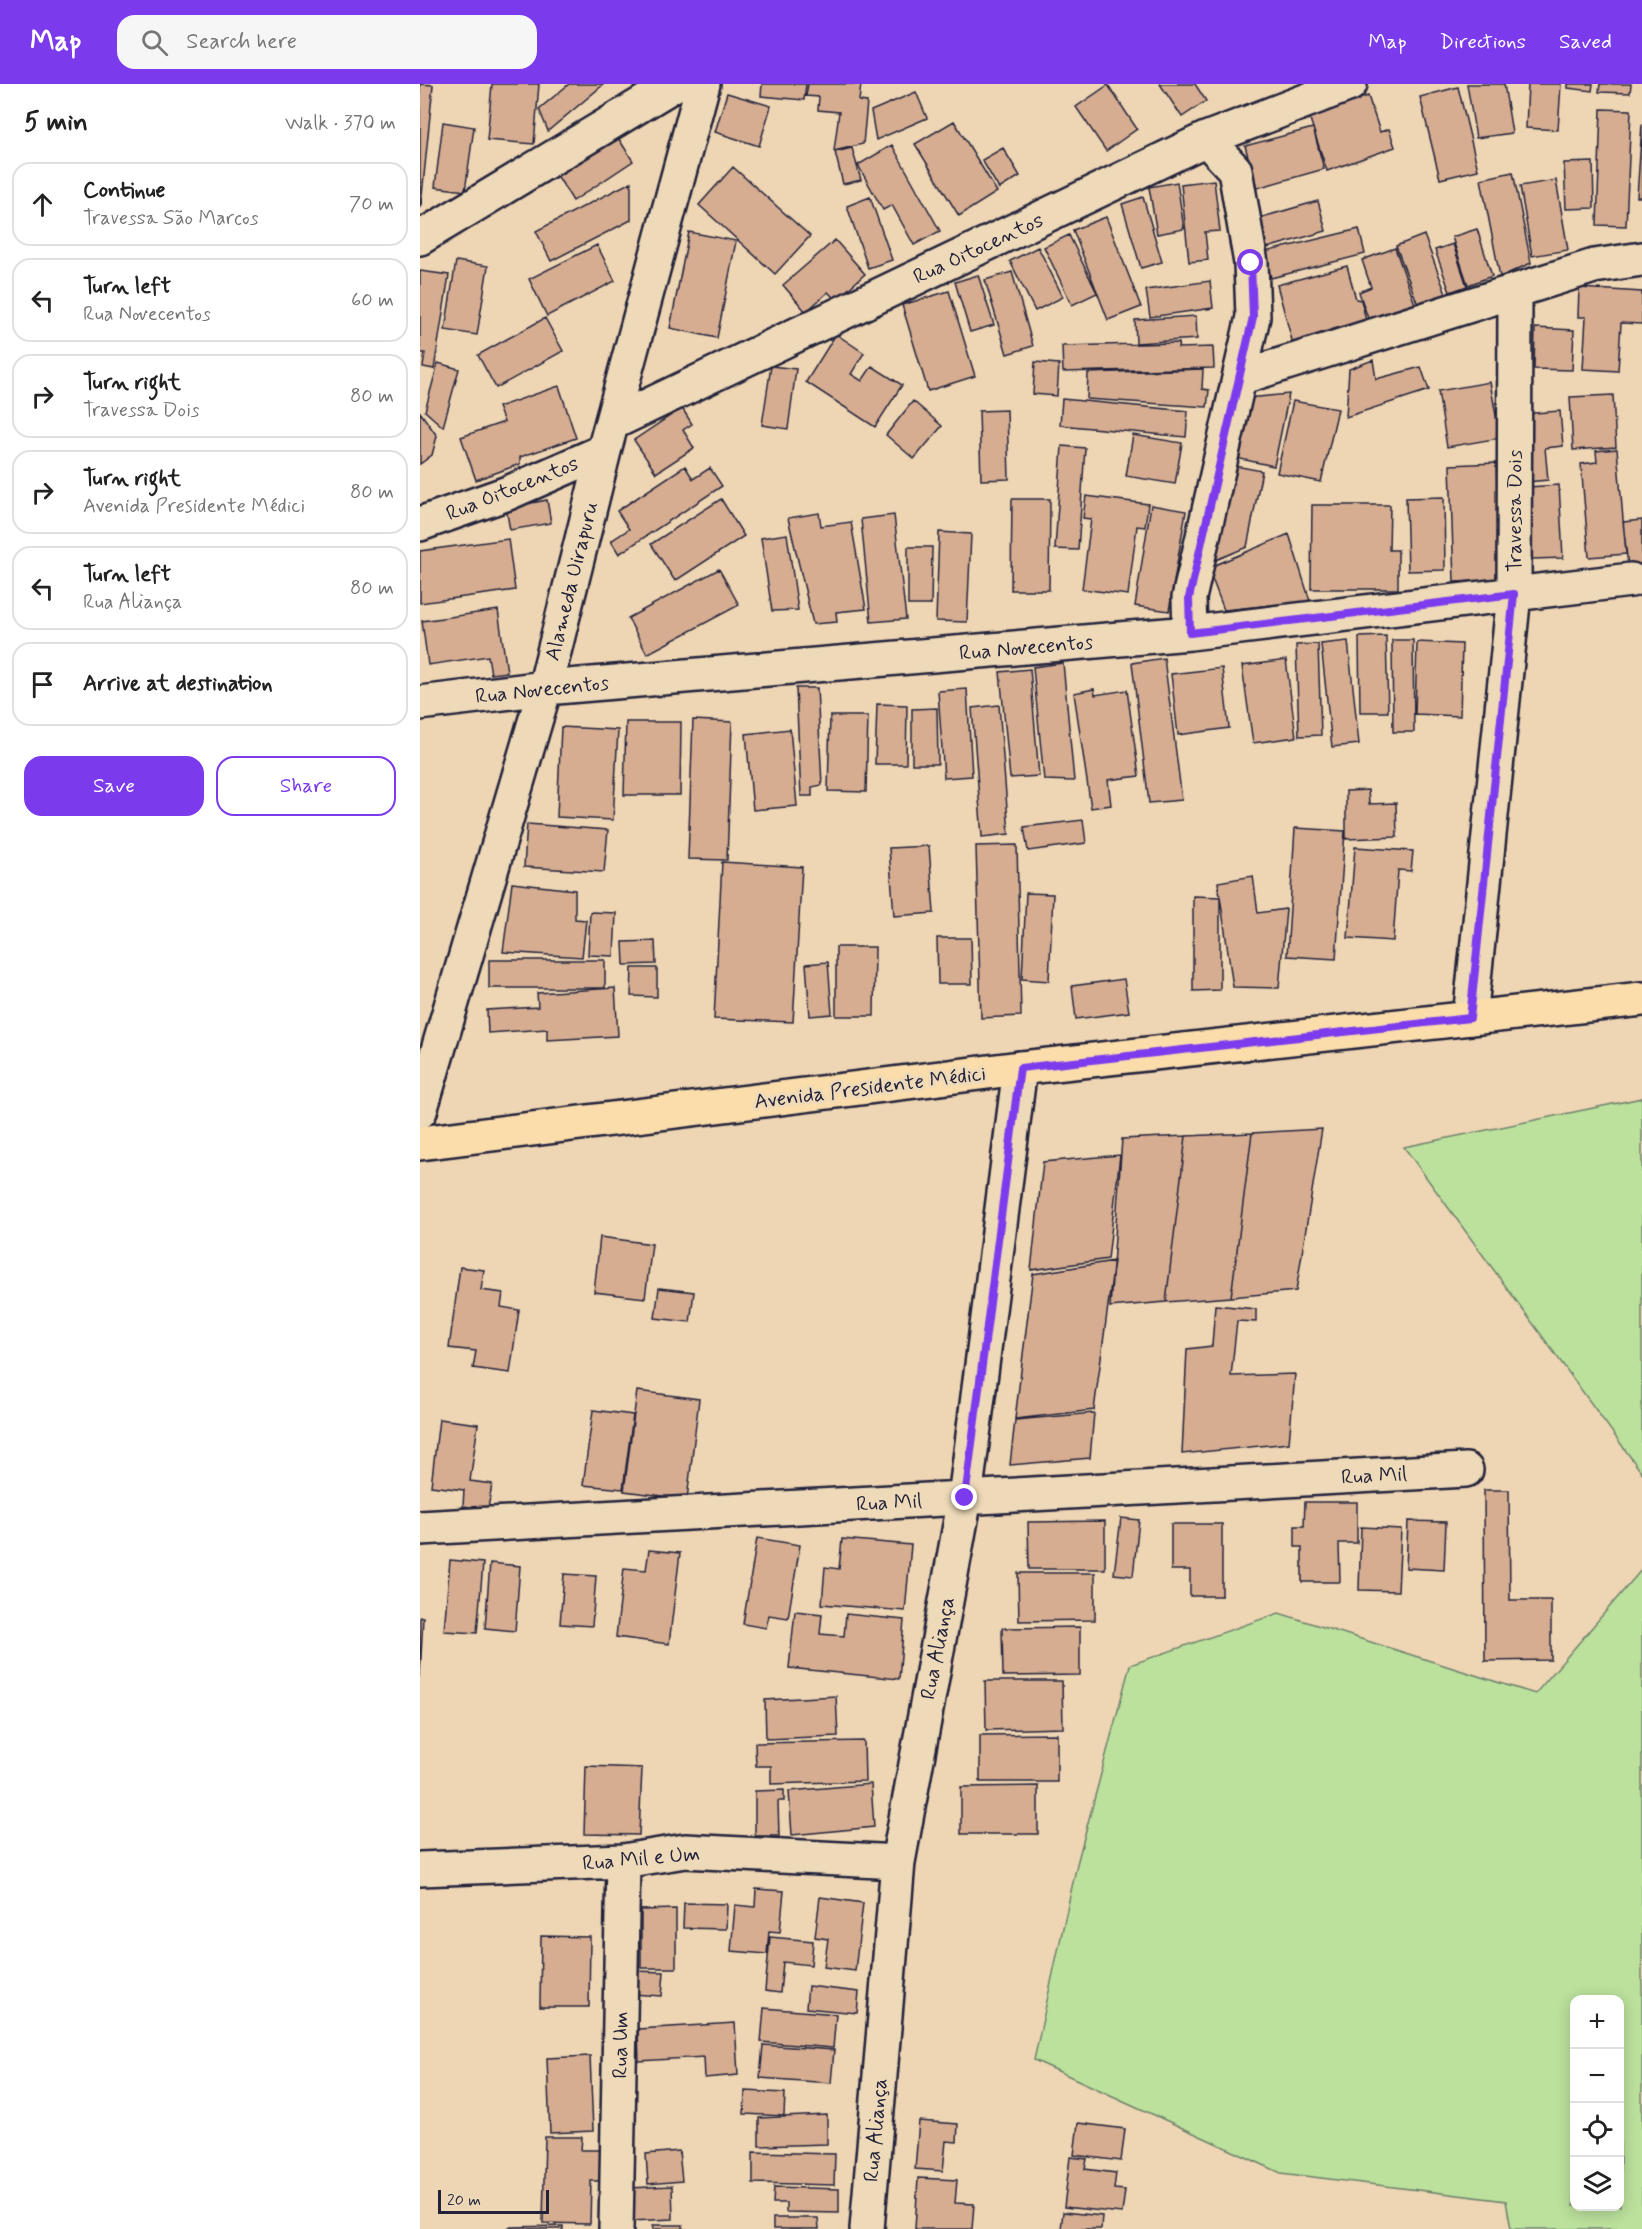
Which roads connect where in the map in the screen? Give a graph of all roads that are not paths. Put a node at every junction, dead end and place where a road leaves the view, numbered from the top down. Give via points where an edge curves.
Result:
1 (675, 84) edge
2 (702, 84) edge
3 (1350, 84) edge
4 (1206, 139) junction
5 (420, 238) edge
6 (1642, 259) edge
7 (1515, 291) junction
8 (1239, 378) junction
9 (608, 437) junction
10 (420, 524) edge
11 (1631, 580) dead end
12 (1514, 594) junction
13 (1190, 633) junction
14 (545, 688) junction
15 (420, 703) edge
16 (1642, 999) edge
17 (1470, 1018) junction
18 (1020, 1068) junction
19 (420, 1111) edge
20 (420, 1143) edge
21 (1466, 1470) dead end
22 (965, 1498) junction
23 (420, 1528) edge
24 (623, 1861) junction
25 (898, 1862) junction
26 (420, 1869) edge
27 (616, 2229) edge
28 (867, 2229) edge

1 - 5 street
2 - 9 street, Alameda Uirapuru
3 - 4 street, Rua Oitocentos
4 - 8 street via 1235,170 1251,263 1253,317
4 - 9 street, Rua Oitocentos
6 - 7 street via 1594,266
7 - 8 street
7 - 12 street, Travessa Dois
8 - 13 street via 1189,598
9 - 10 street, Rua Oitocentos via 508,493
9 - 14 street, Alameda Uirapuru
11 - 12 street, Rua Novecentos
12 - 13 street, Rua Novecentos
12 - 17 street, Travessa Dois
13 - 14 street, Rua Novecentos
14 - 15 street, Rua Novecentos
14 - 19 street, Alameda Uirapuru
16 - 17 main road, Avenida Presidente Médici
17 - 18 main road, Avenida Presidente Médici
18 - 20 main road, Avenida Presidente Médici
18 - 22 street, Rua Aliança
21 - 22 street, Rua Mil
22 - 23 street, Rua Mil
22 - 25 street, Rua Aliança
24 - 25 street, Rua Mil e Um via 685,1851
24 - 26 street, Rua Mil e Um
24 - 27 street, Rua Um
25 - 28 street, Rua Aliança

